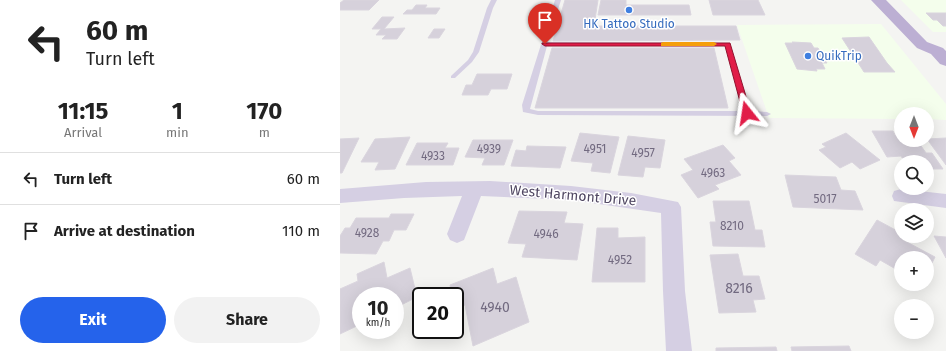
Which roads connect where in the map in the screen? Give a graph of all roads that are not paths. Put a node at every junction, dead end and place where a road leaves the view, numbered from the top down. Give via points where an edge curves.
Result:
1 (494, 0) edge
2 (558, 0) edge
3 (878, 0) edge
4 (896, 0) edge
5 (545, 44) junction
6 (941, 56) edge
7 (453, 77) dead end
8 (747, 113) junction
9 (767, 114) dead end
10 (474, 189) junction
11 (340, 196) edge
12 (901, 196) dead end
13 (946, 201) edge
14 (457, 234) dead end
15 (679, 351) edge

1 - 7 lane via 476,52
2 - 5 lane
3 - 6 main road via 922,45
4 - 6 main road via 938,44
5 - 8 lane via 728,44
5 - 8 lane via 526,110
8 - 9 lane
10 - 11 street, West Harmont Drive via 426,189
10 - 14 street
10 - 15 street, West Harmont Drive via 566,192 671,207
12 - 13 street

